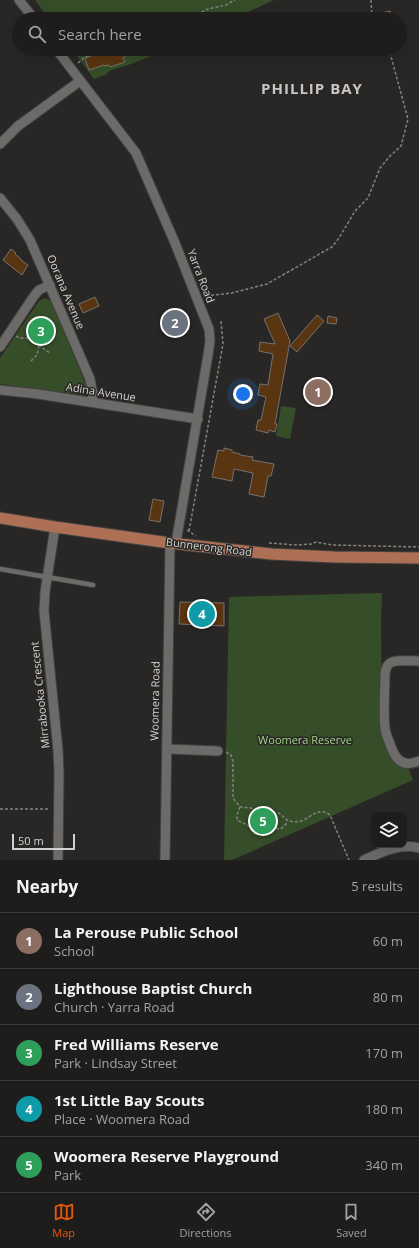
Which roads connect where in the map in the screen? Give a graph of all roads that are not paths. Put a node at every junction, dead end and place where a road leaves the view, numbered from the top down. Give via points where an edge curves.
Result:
1 (20, 0) edge
2 (29, 12) edge
3 (61, 56) edge
4 (80, 81) junction
5 (0, 144) edge
6 (0, 198) edge
7 (50, 285) junction
8 (0, 347) edge
9 (0, 390) edge
10 (92, 402) junction
11 (198, 419) junction
12 (0, 518) edge
13 (55, 527) junction
14 (173, 543) junction
15 (419, 558) edge
16 (0, 570) edge
17 (48, 577) junction
18 (93, 585) dead end
19 (419, 661) edge
20 (167, 749) junction
21 (218, 751) road end
22 (419, 760) edge
23 (419, 848) edge
24 (58, 860) edge
25 (165, 860) edge
26 (364, 860) edge

1 - 2 street
3 - 4 street, Yarra Road
4 - 5 street via 18,126
4 - 11 street, Yarra Road via 136,154 175,243 208,329 210,341
6 - 7 street, Oorana Avenue via 24,228
7 - 8 street via 39,290 34,296
7 - 10 street, Oorana Avenue via 90,379
9 - 10 street, Adina Avenue
10 - 11 street, Adina Avenue
11 - 14 street, Yarra Road
12 - 13 main road, Bunnerong Road
13 - 14 main road, Bunnerong Road
13 - 17 street, Mirrabooka Crescent
14 - 15 main road, Bunnerong Road via 271,554
14 - 20 street, Woomera Road
16 - 17 lane
17 - 18 lane
17 - 24 street, Mirrabooka Crescent via 44,611 58,750
19 - 22 street via 389,663 385,673 385,730 393,752 403,762 413,763
20 - 21 street
20 - 25 street, Woomera Road
23 - 26 street via 396,848

